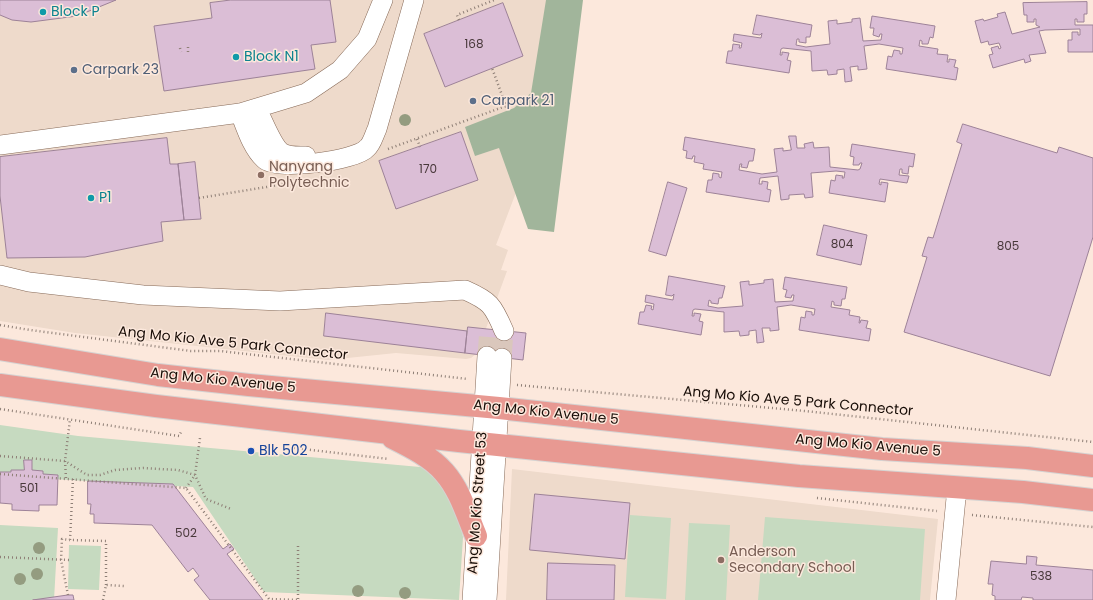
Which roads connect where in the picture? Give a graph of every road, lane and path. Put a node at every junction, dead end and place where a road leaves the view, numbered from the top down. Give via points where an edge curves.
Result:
1 (383, 0) edge
2 (414, 0) edge
3 (494, 0) edge
4 (459, 20) dead end
5 (188, 47) dead end
6 (180, 48) dead end
7 (180, 52) dead end
8 (188, 52) dead end
9 (492, 68) dead end
10 (248, 111) junction
11 (417, 139) junction
12 (0, 145) edge
13 (420, 147) dead end
14 (374, 150) junction
15 (0, 276) edge
16 (496, 324) tunnel mouth
17 (0, 325) edge
18 (0, 349) edge
19 (495, 366) joint
20 (465, 379) dead end
21 (0, 385) edge
22 (492, 407) junction
23 (0, 409) edge
24 (70, 419) junction
25 (181, 432) dead end
26 (381, 432) junction
27 (200, 438) dead end
28 (1093, 442) edge
29 (489, 444) junction
30 (294, 448) dead end
31 (0, 456) edge
32 (1027, 458) junction
33 (393, 459) dead end
34 (65, 461) junction
35 (1093, 466) edge
36 (0, 474) edge
37 (195, 475) junction
38 (66, 478) junction
39 (73, 480) junction
40 (186, 488) junction
41 (957, 488) junction
42 (1023, 492) junction
43 (1093, 500) edge
44 (231, 509) dead end
45 (476, 536) junction
46 (70, 540) junction
47 (298, 546) dead end
48 (0, 557) edge
49 (61, 560) junction
50 (69, 560) dead end
51 (106, 585) junction
52 (124, 586) dead end
53 (68, 595) dead end
54 (103, 600) edge
55 (299, 600) edge
56 (472, 600) edge
57 (487, 600) edge
58 (946, 600) edge

1 - 10 street via 367,39 340,70 306,93
2 - 14 street via 377,129
3 - 4 path via 457,15
5 - 8 path
6 - 7 path
9 - 11 path via 506,106
10 - 12 street
10 - 14 street via 281,152 293,156
11 - 13 path
11 - 14 path
15 - 16 street via 29,282 143,295 280,301 464,290 489,302
17 - 20 path, Ang Mo Kio Ave 5 Park Connector via 191,351 220,351
18 - 22 main road, Ang Mo Kio Avenue 5 via 174,376
19 - 22 street, Ang Mo Kio Street 53
19 - 28 path, Ang Mo Kio Ave 5 Park Connector via 630,396 805,411
21 - 26 main road
22 - 29 street, Ang Mo Kio Street 53
22 - 32 main road, Ang Mo Kio Avenue 5 via 882,449
23 - 24 path
24 - 25 path via 178,436
24 - 34 path
26 - 29 main road
26 - 45 main road via 416,450 445,473 461,499
27 - 37 path
29 - 41 main road via 799,476
29 - 45 street, Ang Mo Kio Street 53
29 - 57 street, Ang Mo Kio Street 53
30 - 33 path
31 - 34 path
32 - 35 main road, Ang Mo Kio Avenue 5
32 - 42 main road via 1036,468 1036,480 1034,485
34 - 37 path via 87,475 143,468 178,470
34 - 38 path
36 - 38 path
37 - 40 path
37 - 44 path via 206,500
38 - 39 path
39 - 40 path
39 - 46 path
40 - 55 path via 269,599
41 - 42 main road
41 - 58 street
42 - 43 main road
45 - 56 street, Ang Mo Kio Street 53
46 - 49 path via 62,539
46 - 51 path via 106,540
47 - 55 path
48 - 49 path
49 - 50 path
49 - 53 path
51 - 52 path
51 - 54 path

